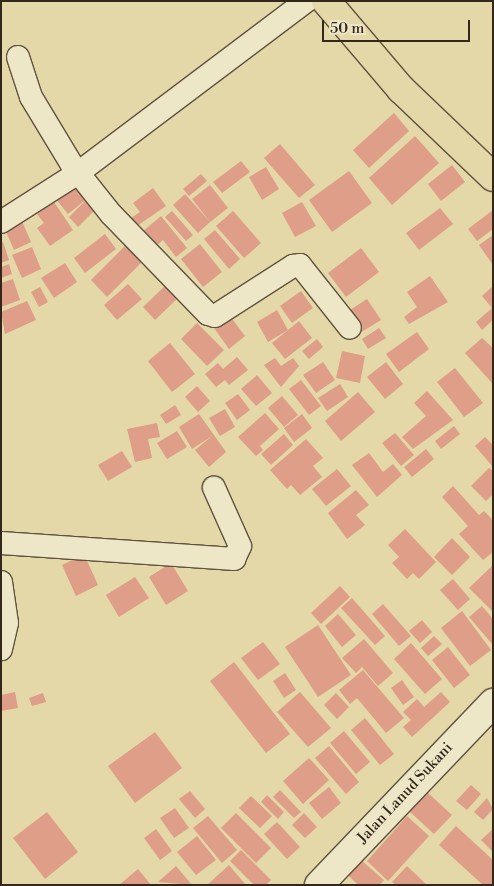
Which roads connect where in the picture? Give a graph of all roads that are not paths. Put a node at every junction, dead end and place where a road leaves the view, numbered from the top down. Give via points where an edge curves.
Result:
1 (306, 1) edge
2 (326, 1) edge
3 (18, 57) dead end
4 (78, 173) junction
5 (493, 176) edge
6 (1, 222) edge
7 (350, 328) dead end
8 (214, 488) dead end
9 (1, 543) edge
10 (1, 582) edge
11 (1, 649) edge
12 (493, 703) edge
13 (319, 885) edge

1 - 4 street
2 - 5 highway via 402,88
3 - 4 street via 31,97
4 - 6 street
4 - 7 street via 111,214 208,314 215,316 293,266 300,265
8 - 9 street via 240,546 234,559
10 - 11 street via 7,623
12 - 13 street, Jalan Lanud Sukani

